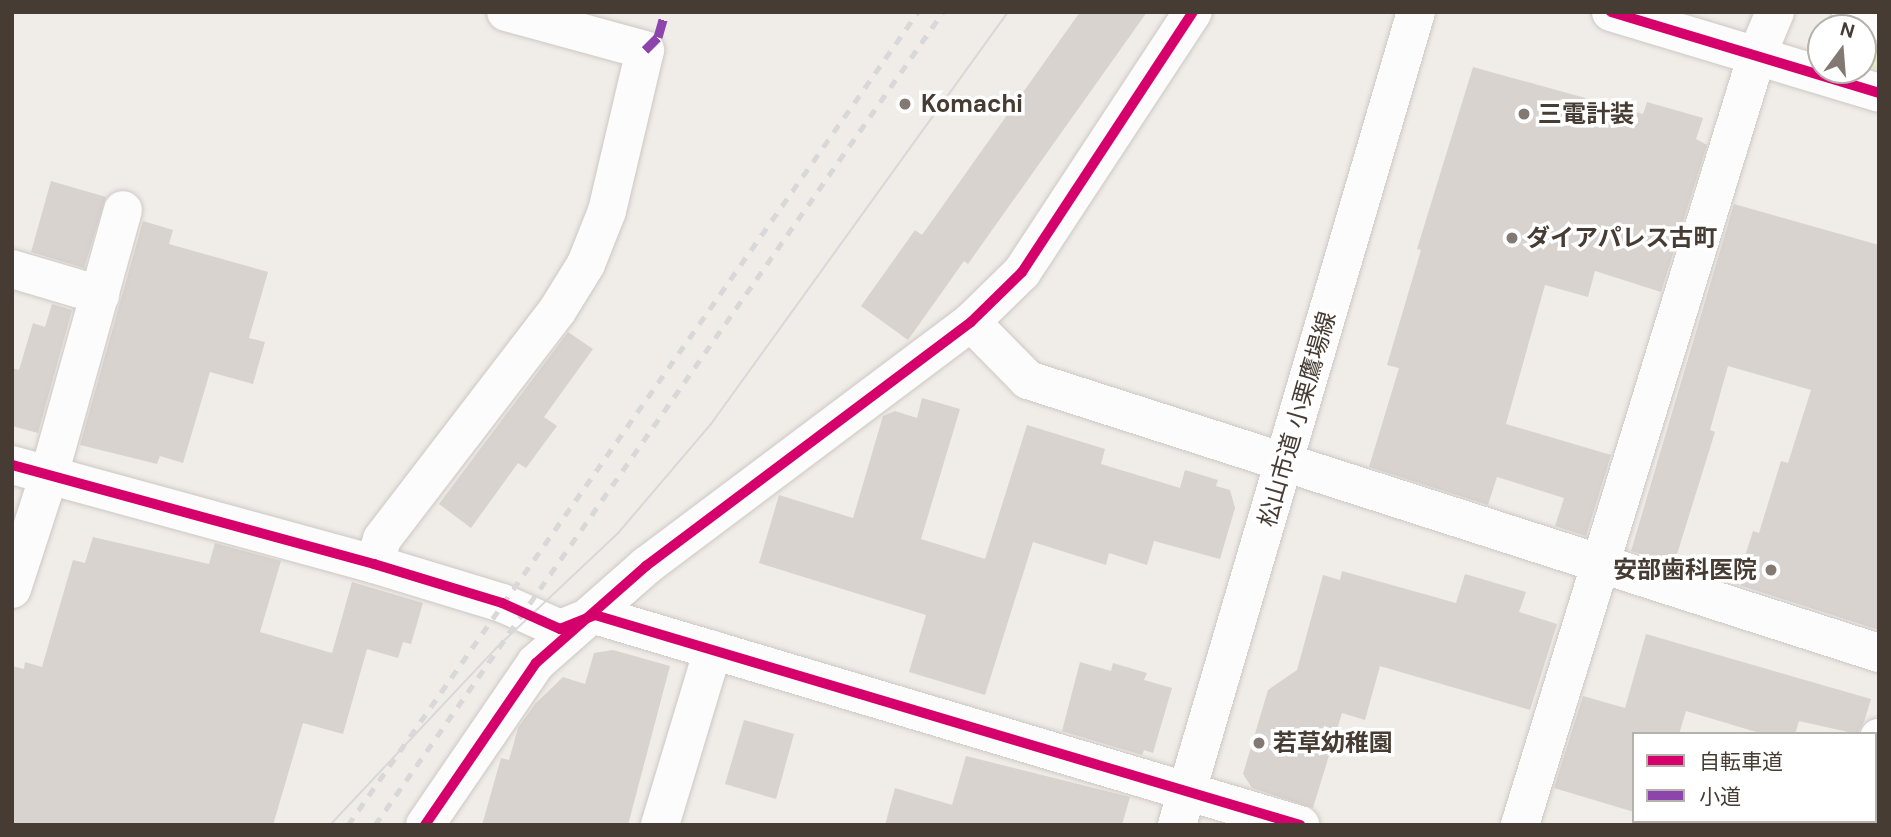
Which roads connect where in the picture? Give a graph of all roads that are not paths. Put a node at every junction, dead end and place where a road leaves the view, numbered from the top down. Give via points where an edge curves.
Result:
1 (506, 12) edge
2 (1193, 12) edge
3 (1416, 12) edge
4 (1611, 12) edge
5 (1775, 12) edge
6 (1851, 12) edge
7 (1879, 21) edge
8 (1757, 55) junction
9 (1879, 93) edge
10 (123, 209) dead end
11 (12, 269) edge
12 (100, 295) junction
13 (971, 322) junction
14 (1284, 464) junction
15 (12, 465) edge
16 (49, 475) junction
17 (374, 564) junction
18 (1600, 565) junction
19 (12, 589) edge
20 (595, 615) junction
21 (713, 650) junction
22 (1879, 653) edge
23 (1182, 809) edge
24 (425, 825) edge
25 (660, 825) edge
26 (1300, 825) edge
27 (1520, 825) edge

1 - 17 street via 645,50 607,211 586,264 557,311 382,539
2 - 13 street via 1022,272
3 - 14 street, 松山市道 小栗鷹場線
4 - 8 street
5 - 8 street
6 - 7 street
8 - 9 street
8 - 18 street
10 - 12 street
11 - 12 street
12 - 16 street
13 - 14 street via 1028,380
13 - 20 street via 646,566
14 - 18 street
14 - 23 street, 松山市道 小栗鷹場線
15 - 16 street
16 - 17 street
16 - 19 street
17 - 20 street via 502,603 560,628
18 - 22 street
18 - 27 street
20 - 21 street
20 - 24 street via 536,663
21 - 23 street
21 - 25 street
23 - 26 street

